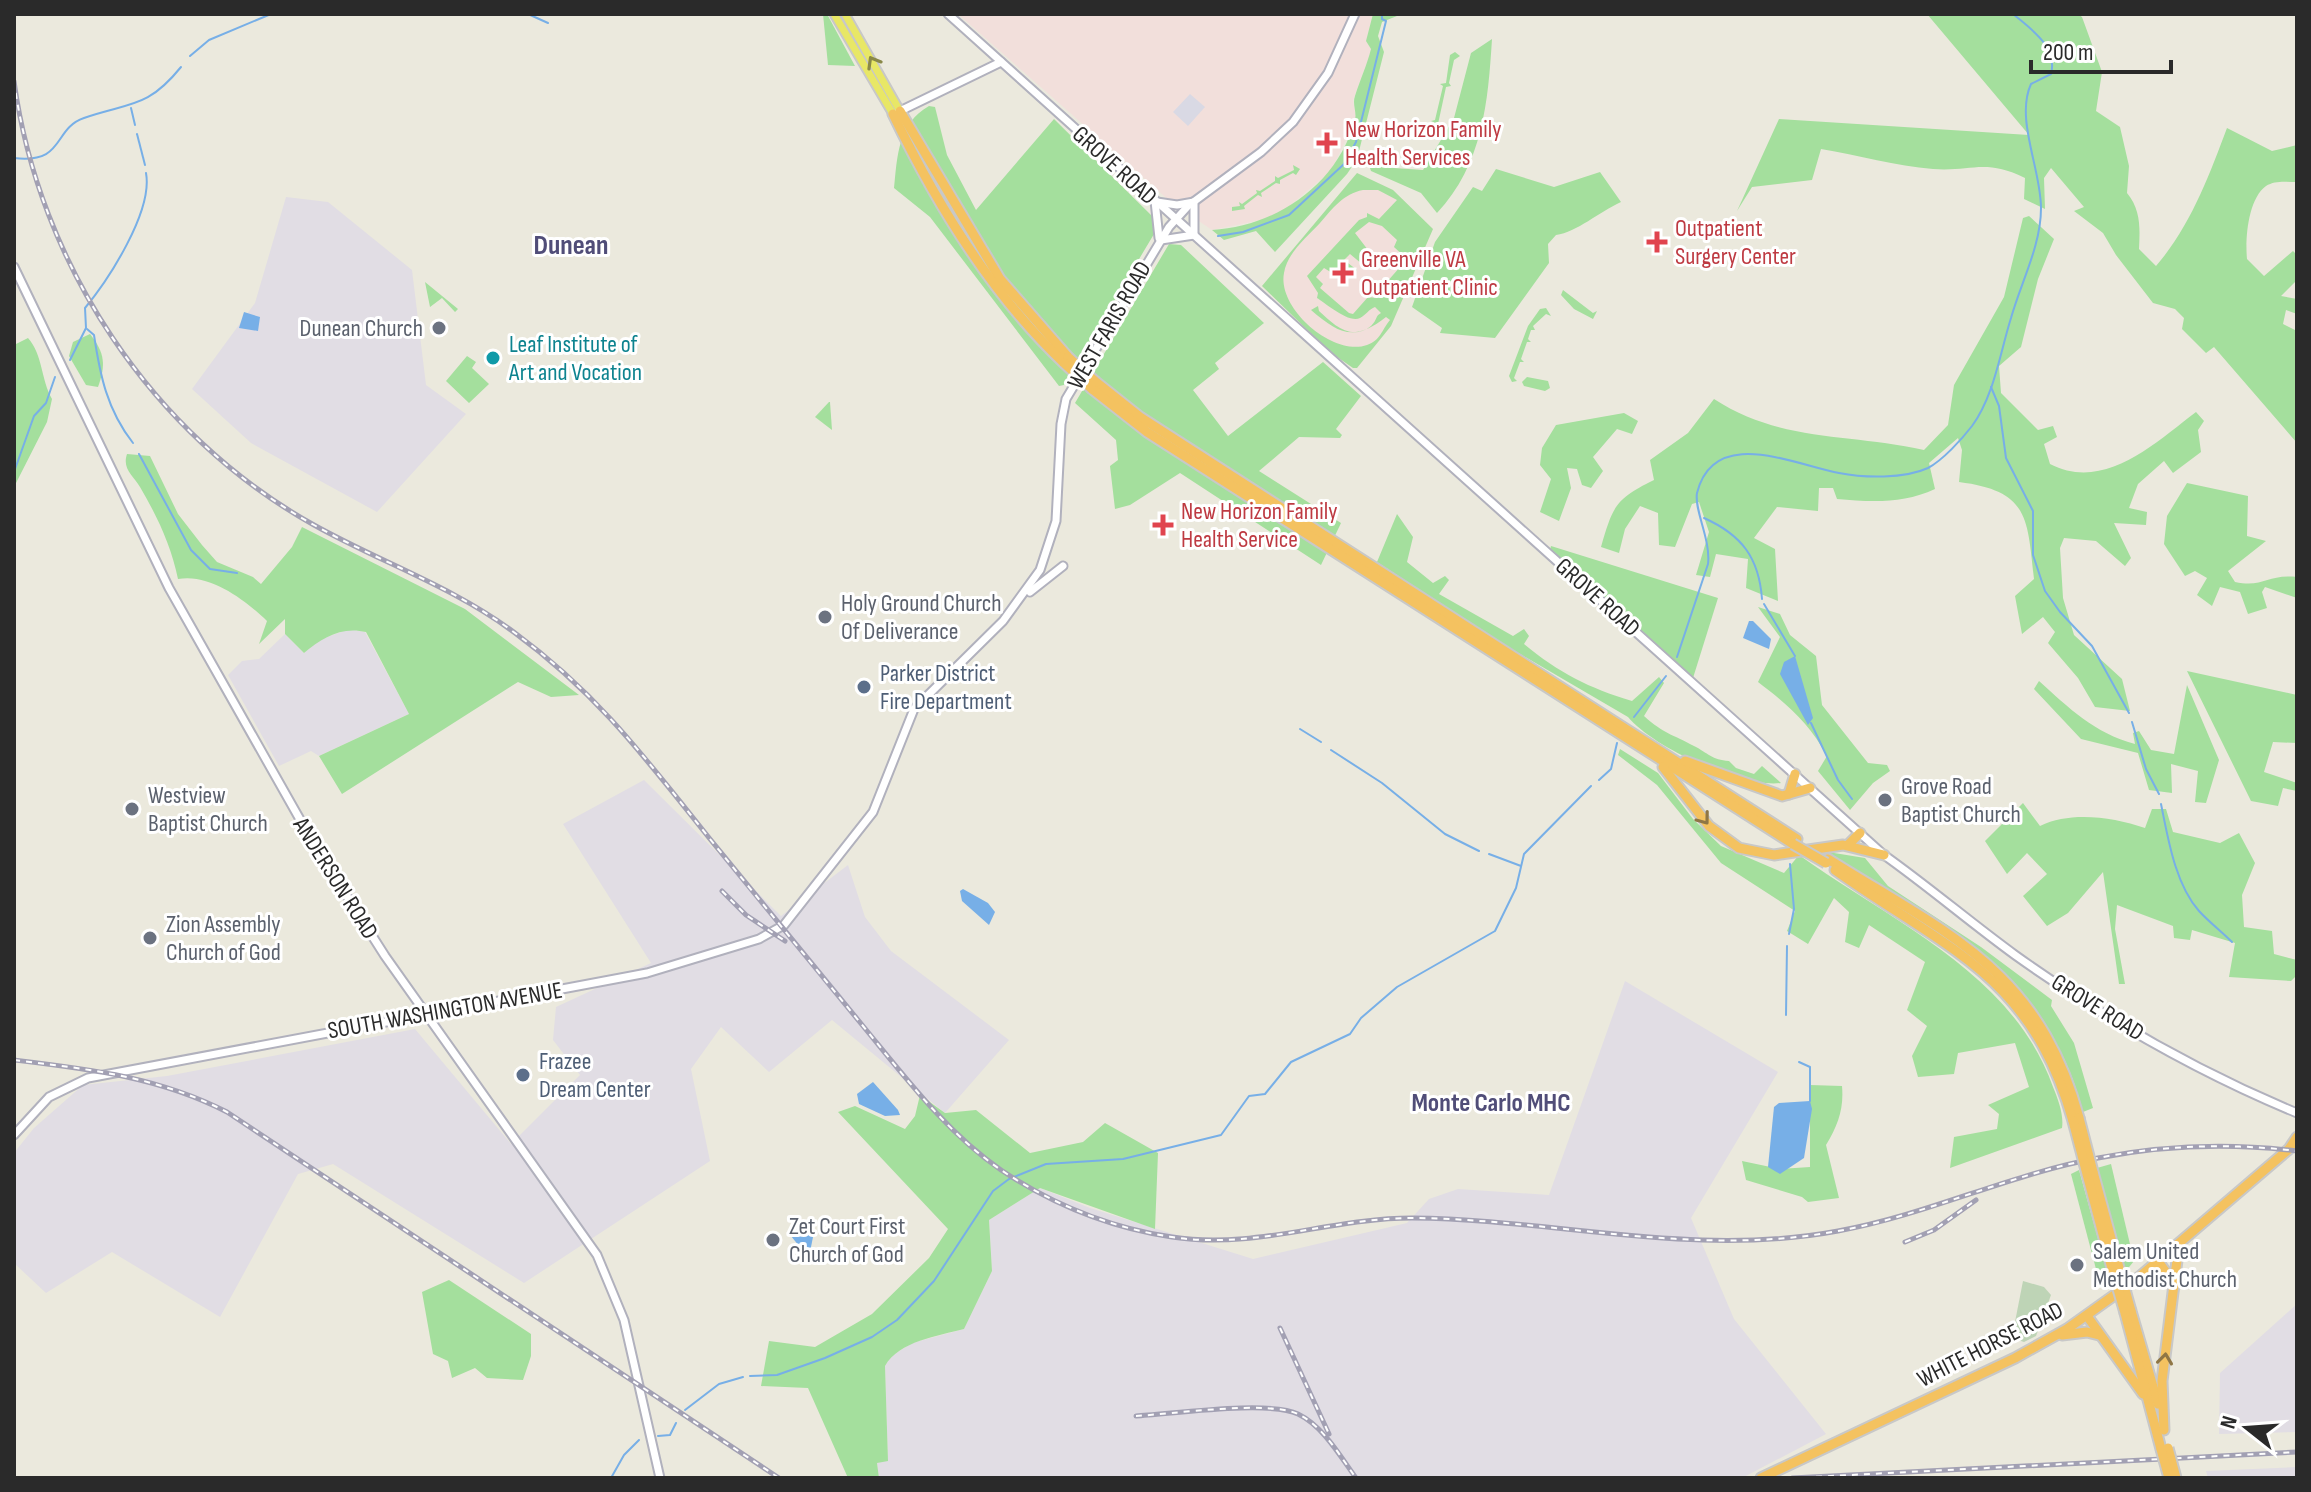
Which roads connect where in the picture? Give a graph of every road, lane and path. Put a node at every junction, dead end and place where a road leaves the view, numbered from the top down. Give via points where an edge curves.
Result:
1 (834, 14) edge
2 (845, 14) edge
3 (948, 14) edge
4 (1355, 14) edge
5 (1001, 62) junction
6 (897, 113) junction
7 (1155, 201) junction
8 (1194, 202) junction
9 (1175, 219) junction
10 (1194, 235) junction
11 (1159, 241) junction
12 (14, 267) edge
13 (1063, 566) dead end
14 (1025, 596) junction
15 (1658, 754) junction
16 (1795, 774) junction
17 (1810, 788) junction
18 (1788, 794) junction
19 (1860, 833) junction
20 (852, 841) joint
21 (1848, 845) junction
22 (1884, 855) junction
23 (425, 1012) junction
24 (2297, 1113) edge
25 (14, 1135) edge
26 (2297, 1137) edge
27 (2293, 1148) edge
28 (2179, 1244) junction
29 (2158, 1261) junction
30 (2174, 1288) junction
31 (2128, 1312) junction
32 (2087, 1316) junction
33 (2099, 1335) junction
34 (2051, 1338) junction
35 (2152, 1412) junction
36 (2164, 1430) junction
37 (2165, 1448) junction
38 (660, 1478) edge
39 (1761, 1478) edge
40 (2169, 1478) edge
41 (2176, 1478) edge

1 - 6 main road
6 -> 2 main road
3 - 5 main road, GROVE ROAD
4 - 8 main road, WEST FARIS ROAD via 1328,73 1293,122
5 - 6 main road
5 - 7 main road, GROVE ROAD
6 - 15 highway, bridge via 980,251 1032,321 1094,386
7 - 8 main road
7 - 9 main road, GROVE ROAD
7 - 11 main road
8 - 9 main road, WEST FARIS ROAD
8 - 10 main road
9 - 10 main road, GROVE ROAD
9 - 11 main road, WEST FARIS ROAD
10 - 11 main road
10 - 16 main road, GROVE ROAD
11 - 14 main road, WEST FARIS ROAD via 1066,399 1054,533
12 - 23 main road, ANDERSON ROAD via 186,621 352,907
13 - 14 main road
14 - 20 main road, WEST FARIS ROAD via 914,709 876,806
15 - 18 highway
15 -> 21 highway via 1709,826 1739,848 1774,855
15 - 31 highway, bridge via 1827,861 1957,950 2006,992 2049,1055 2076,1120
16 - 17 main road, GROVE ROAD
16 - 18 highway
17 - 18 highway
17 - 19 main road, GROVE ROAD
19 - 21 highway
19 - 22 main road, GROVE ROAD
20 - 23 main road, SOUTH WASHINGTON AVENUE via 794,915 759,939 647,973
21 - 22 highway
22 - 24 main road, GROVE ROAD via 2076,995 2193,1064
23 - 25 main road, SOUTH WASHINGTON AVENUE via 88,1078 49,1097
23 - 38 main road, ANDERSON ROAD via 601,1263 624,1320
26 - 27 highway, WHITE HORSE ROAD
27 - 28 highway, WHITE HORSE ROAD
28 - 29 highway, WHITE HORSE ROAD
28 - 30 highway
29 - 30 highway
29 - 32 highway, WHITE HORSE ROAD
36 -> 30 highway via 2162,1381
31 - 35 highway
31 - 36 highway
32 - 33 highway
32 - 34 highway, WHITE HORSE ROAD
33 - 34 highway via 2075,1332
33 - 35 highway via 2127,1368
34 - 39 highway, WHITE HORSE ROAD
35 - 37 highway
36 - 37 highway
37 - 40 highway, bridge
37 - 41 highway, bridge

